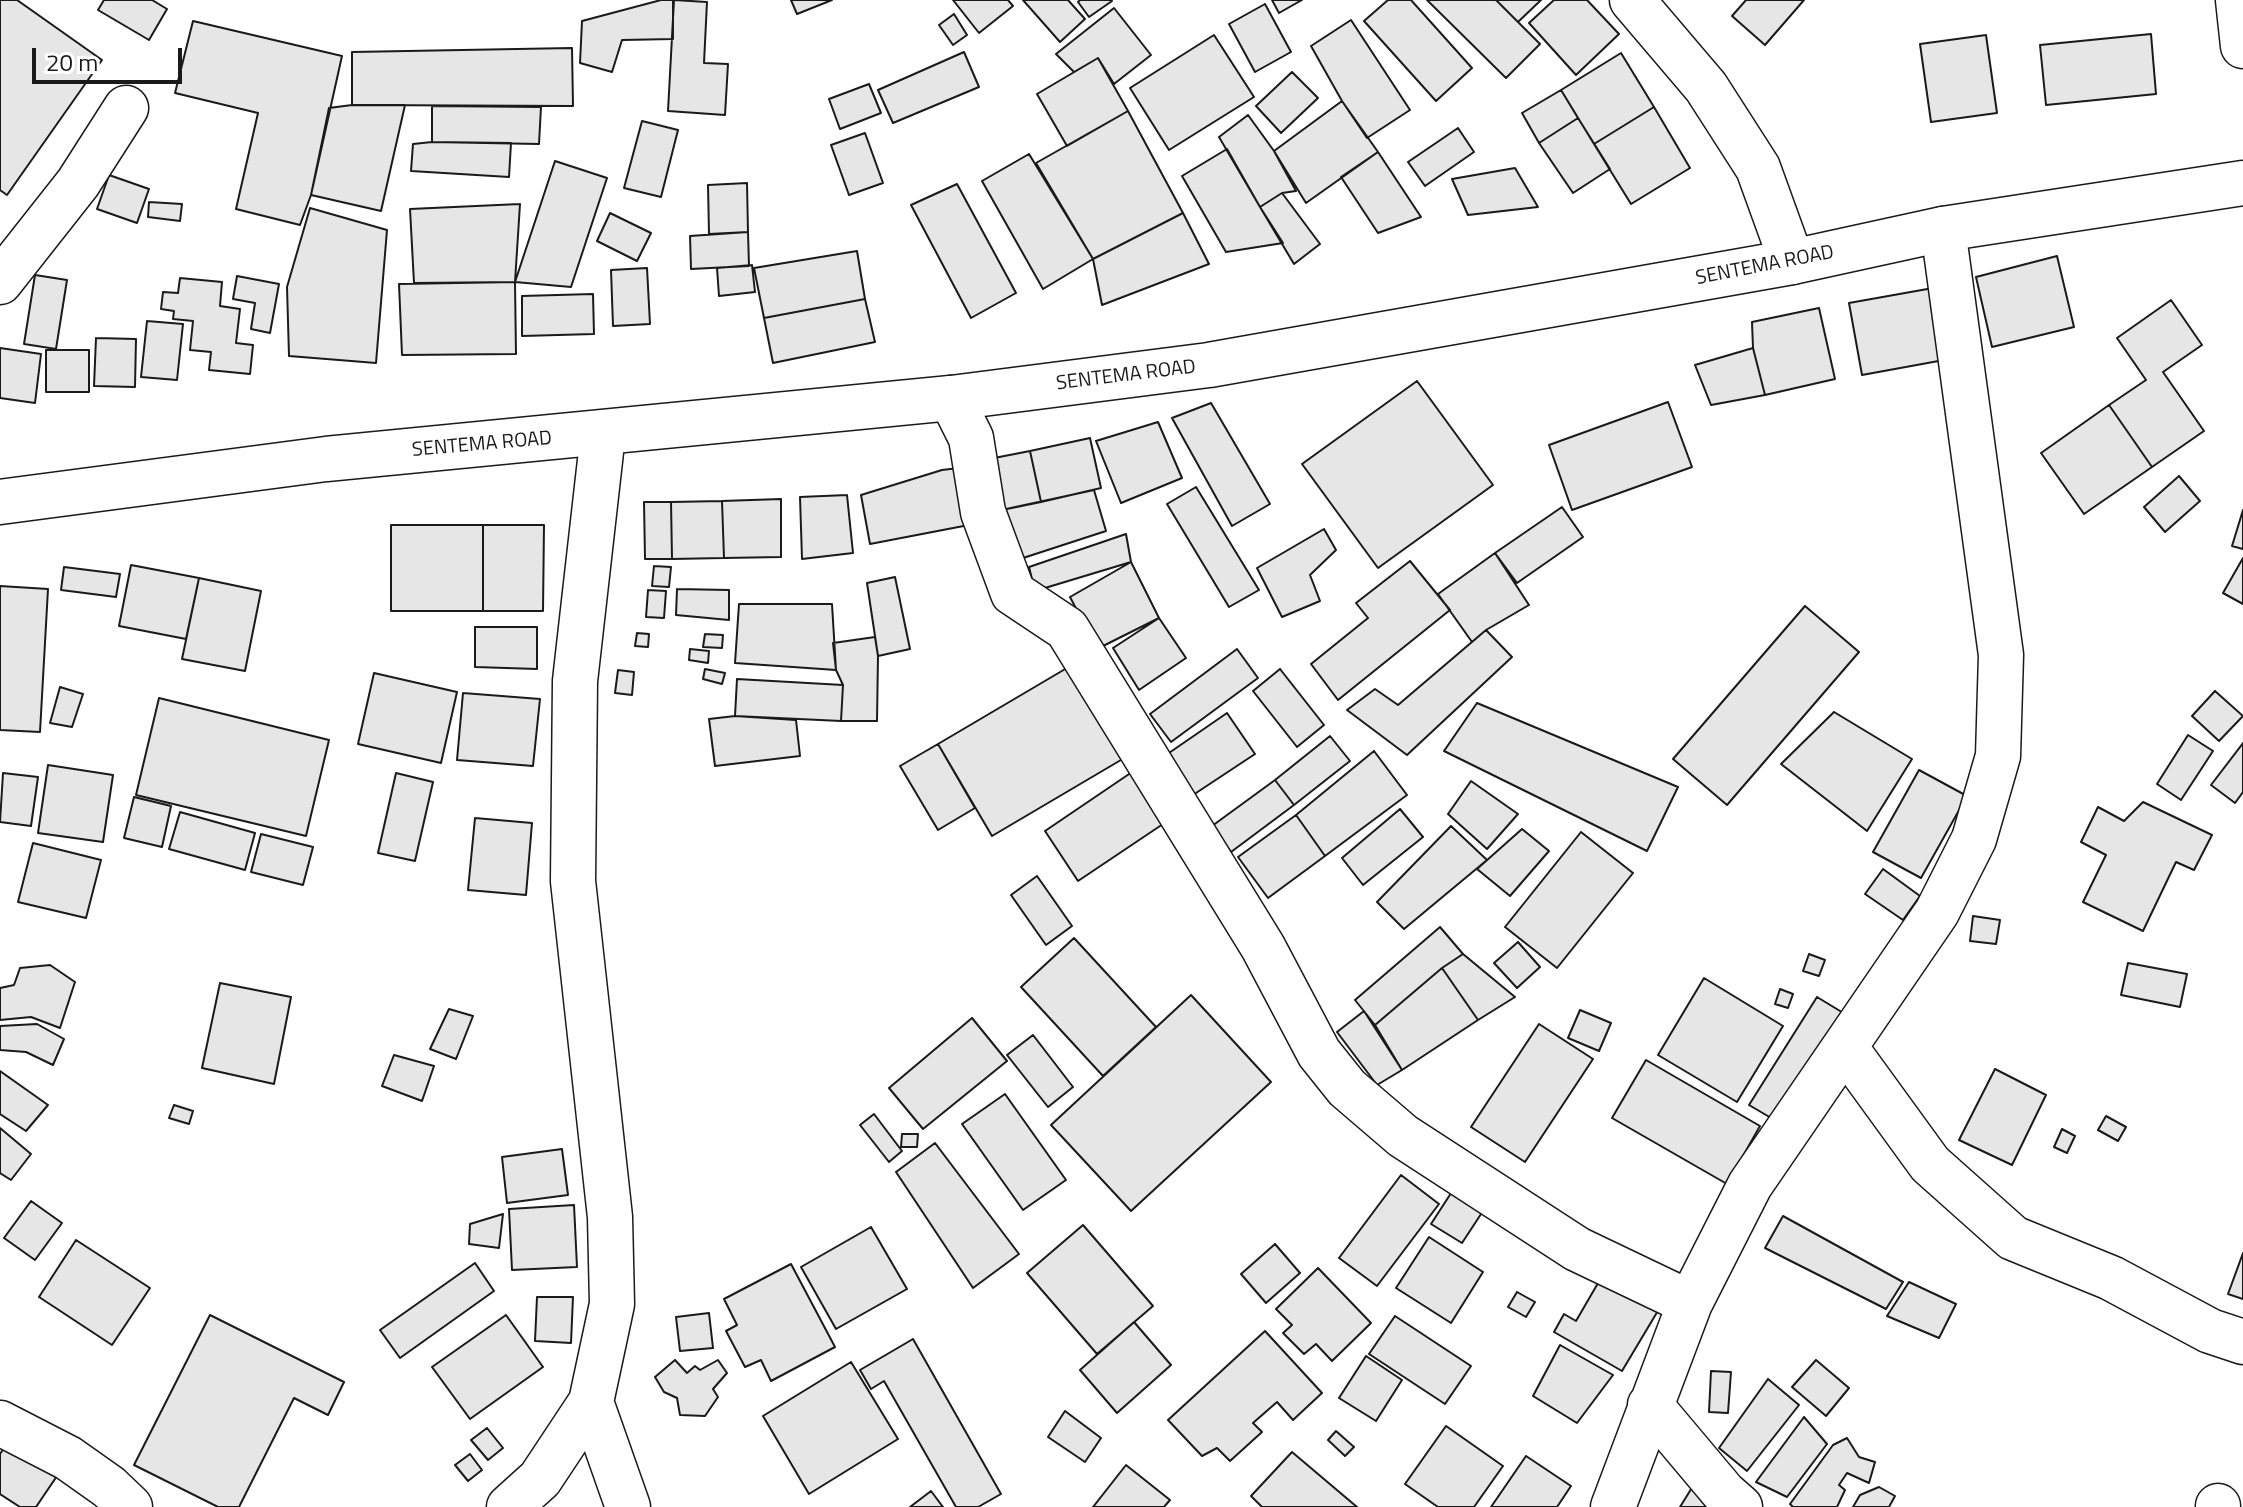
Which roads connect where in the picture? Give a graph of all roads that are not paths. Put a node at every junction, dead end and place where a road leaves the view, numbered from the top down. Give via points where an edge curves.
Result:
1 (1632, 0) edge
2 (2238, 0) edge
3 (2243, 46) edge
4 (126, 108) dead end
5 (2243, 183) edge
6 (1943, 229) junction
7 (1792, 262) junction
8 (0, 282) edge
9 (951, 398) junction
10 (603, 434) junction
11 (0, 502) edge
12 (1845, 1047) junction
13 (1690, 1303) junction
14 (2243, 1342) edge
15 (591, 1402) junction
16 (1650, 1405) junction
17 (0, 1423) edge
18 (130, 1507) edge
19 (509, 1507) edge
20 (628, 1507) edge
21 (1613, 1507) edge
22 (1740, 1507) edge

1 - 7 street via 1706,87 1758,168
2 - 3 street
4 - 8 street via 78,183
5 - 6 street, SENTEMA ROAD
6 - 7 street, SENTEMA ROAD
6 - 12 street via 2001,655 1998,756 1974,839 1937,912
7 - 9 street, SENTEMA ROAD via 1209,365
9 - 10 street, SENTEMA ROAD
9 - 13 street via 971,438 983,512 1013,593 1067,629 1240,908 1319,1053 1347,1088 1403,1136 1577,1249
10 - 11 street, SENTEMA ROAD via 326,459
10 - 15 street via 574,727 573,881 610,1217 612,1289
12 - 13 street via 1750,1185
12 - 14 street via 1930,1164 2013,1238
13 - 16 street
15 - 19 street via 540,1479
15 - 20 street
16 - 21 street
16 - 22 street
17 - 18 street via 68,1458

